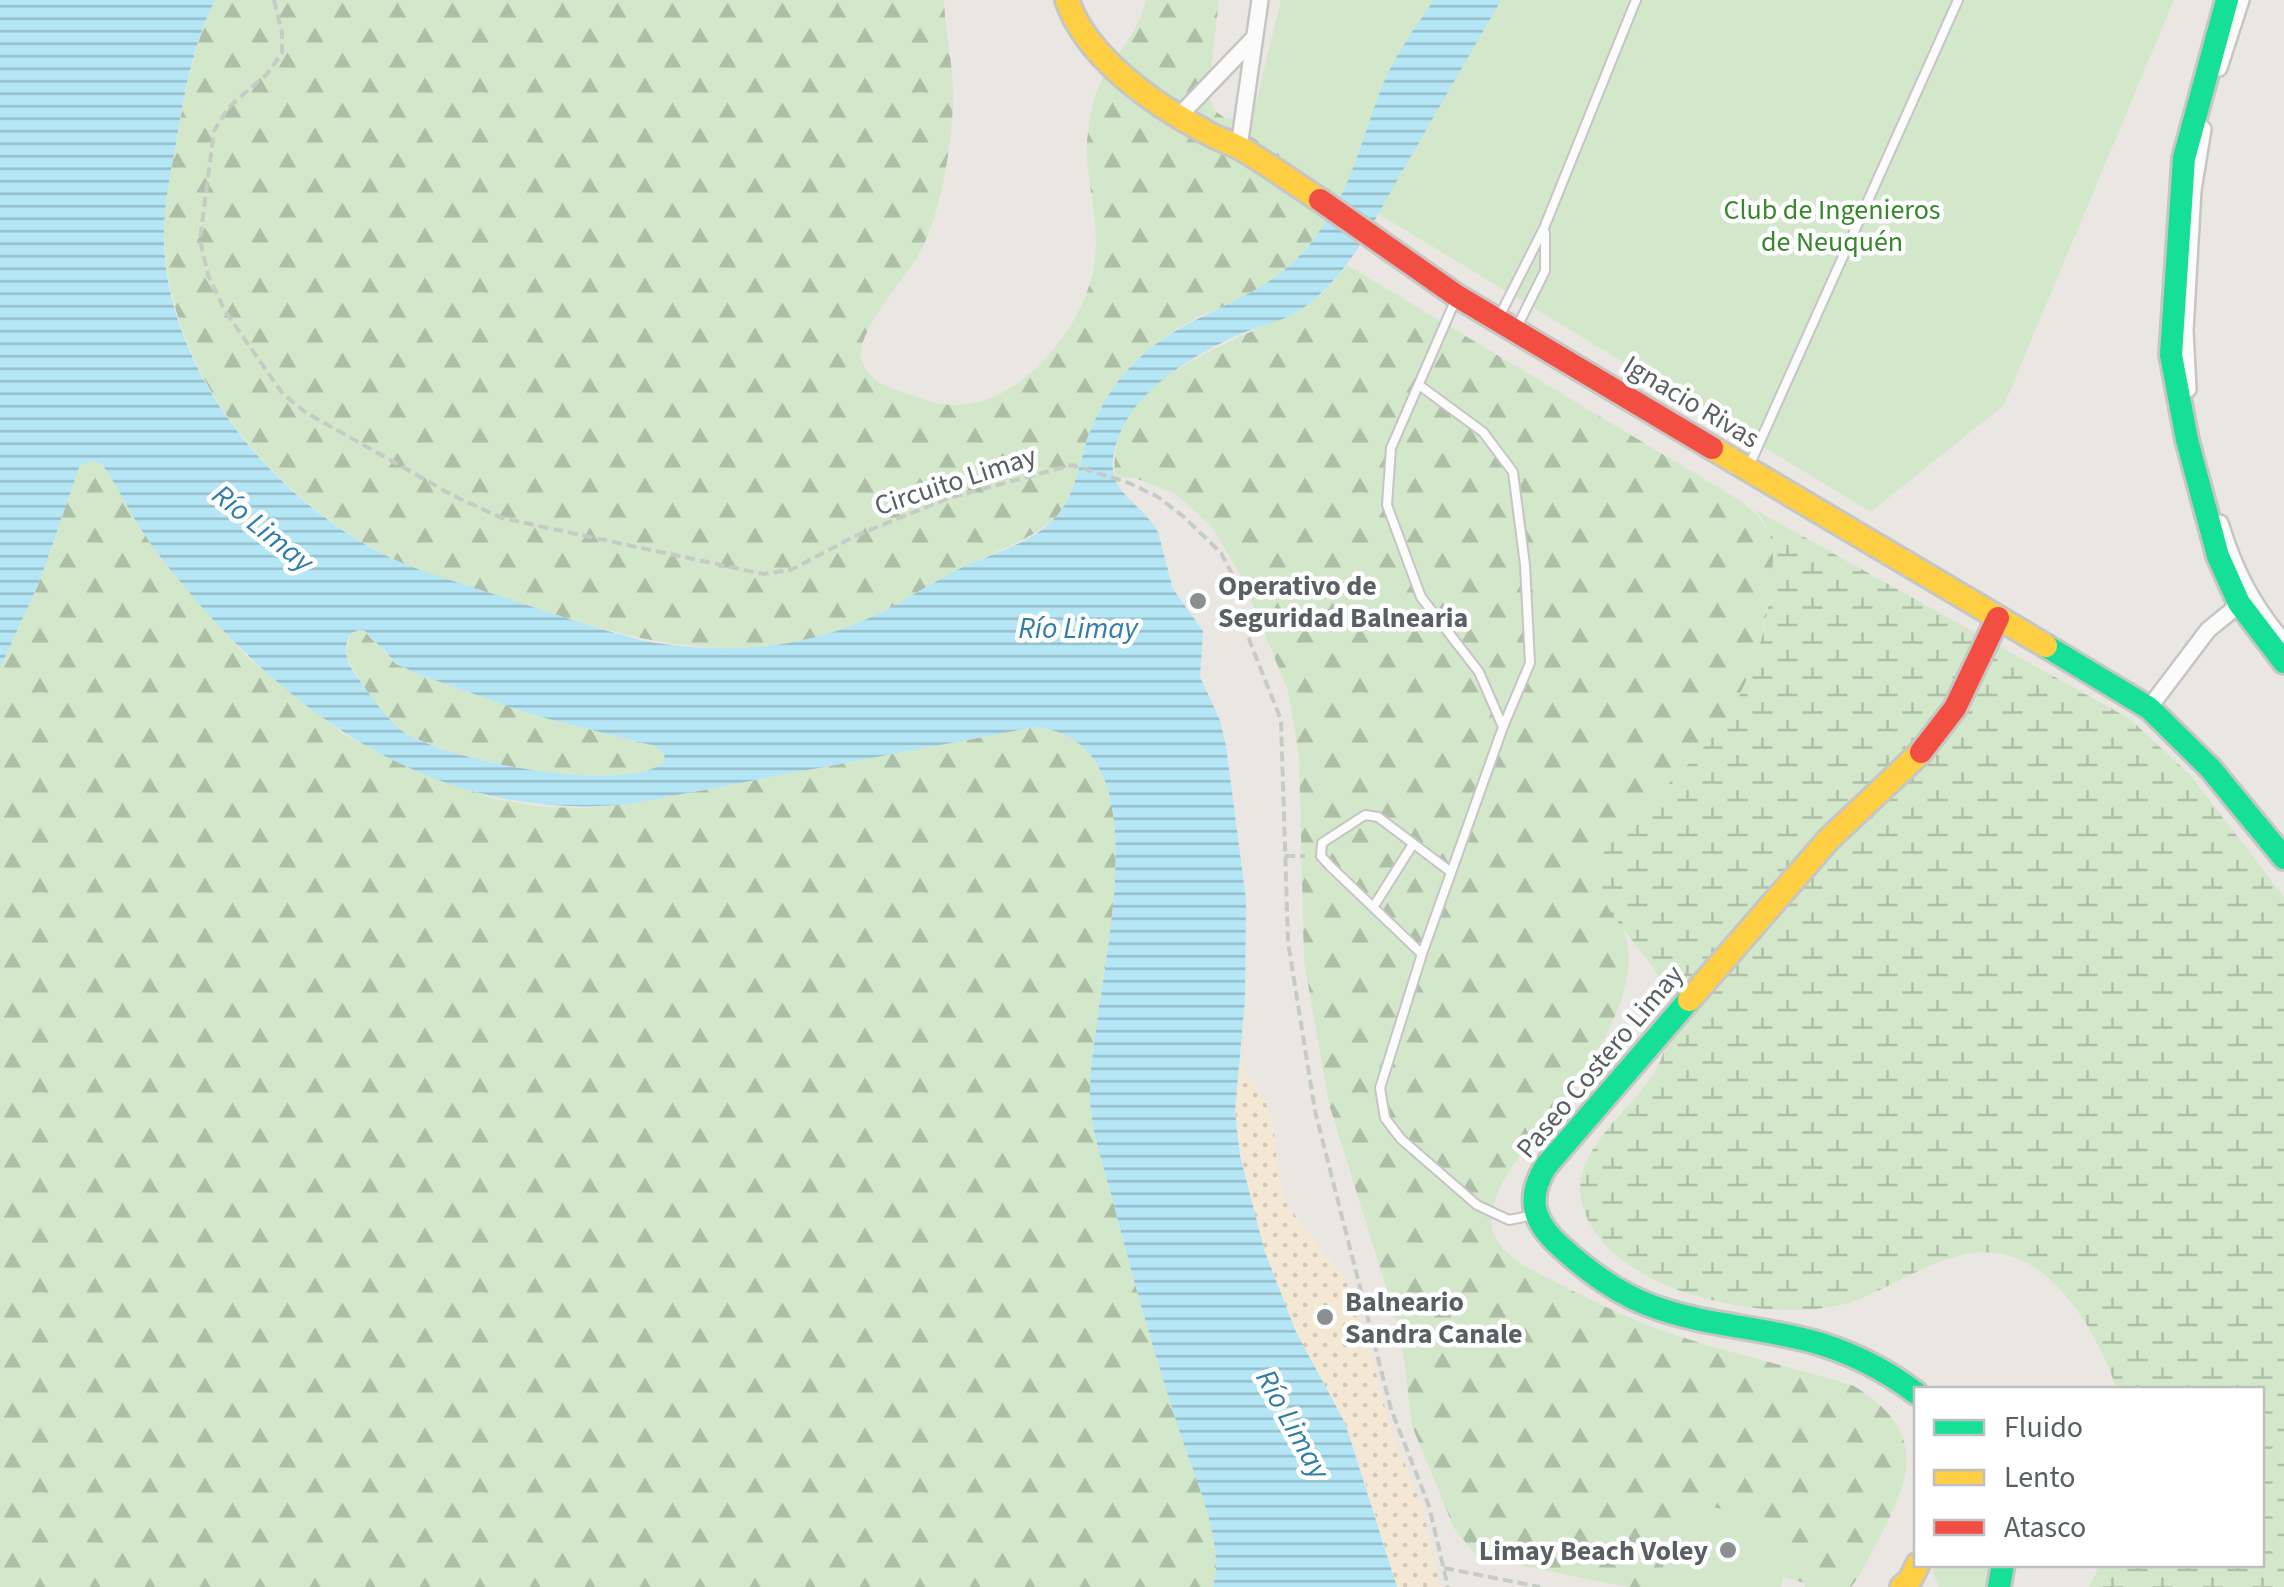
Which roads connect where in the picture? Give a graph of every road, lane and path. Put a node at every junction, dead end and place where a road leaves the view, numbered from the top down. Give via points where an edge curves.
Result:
1 (274, 0) edge
2 (1067, 0) edge
3 (1260, 0) edge
4 (1636, 0) edge
5 (1958, 0) edge
6 (2226, 0) edge
7 (2241, 0) edge
8 (1252, 40) junction
9 (1181, 114) junction
10 (1238, 147) junction
11 (1544, 228) junction
12 (1458, 296) junction
13 (1506, 325) junction
14 (1419, 385) junction
15 (1748, 468) junction
16 (2244, 600) junction
17 (1998, 618) junction
18 (2284, 642) edge
19 (2284, 662) edge
20 (2149, 708) junction
21 (1503, 728) junction
22 (1413, 844) junction
23 (1285, 856) junction
24 (1321, 856) junction
25 (2284, 858) edge
26 (1451, 872) junction
27 (1374, 906) junction
28 (1422, 954) junction
29 (1534, 1215) junction
30 (1914, 1392) edge
31 (1916, 1567) edge
32 (1444, 1568) junction
33 (1448, 1587) edge
34 (1540, 1587) edge
35 (1902, 1587) edge

1 - 23 path, Circuito Limay via 282,52 228,107 214,131 200,240 231,320 282,393 305,412 502,518 774,575 949,498 1064,466 1143,490 1172,506 1228,564 1250,642 1280,711
2 - 9 street, Ignacio Rivas via 1099,54
3 - 8 street
4 - 11 lane
5 - 15 lane
6 - 16 street via 2184,158 2171,355 2208,524
7 - 16 street via 2198,154 2184,353 2212,496
8 - 9 street
8 - 10 street
9 - 10 street, Ignacio Rivas
10 - 12 street, Ignacio Rivas
11 - 13 lane
11 - 13 lane via 1545,271
12 - 13 street, Ignacio Rivas
12 - 14 lane
13 - 15 street, Ignacio Rivas
14 - 21 lane via 1391,448 1387,505 1421,597 1479,672
14 - 21 lane via 1483,432 1512,472 1530,662
15 - 17 street, Ignacio Rivas
16 - 18 street
16 - 19 street
16 - 20 street via 2208,630
17 - 20 street, Ignacio Rivas
17 - 29 street, Paseo Costero Limay via 1932,742 1828,840 1552,1157 1532,1189
20 - 25 street, Ignacio Rivas via 2190,745
21 - 26 lane
22 - 24 lane via 1378,817 1364,815 1322,843
22 - 26 lane
22 - 27 lane
23 - 24 path
23 - 32 path, Circuito Limay via 1290,966 1314,1111 1391,1409 1430,1506
24 - 27 lane
26 - 28 lane
27 - 28 lane
28 - 29 lane via 1380,1088 1385,1118 1477,1205 1509,1220
29 - 30 street via 1549,1236 1630,1296 1837,1350
31 - 35 street
32 - 33 path, Circuito Limay
32 - 34 path

